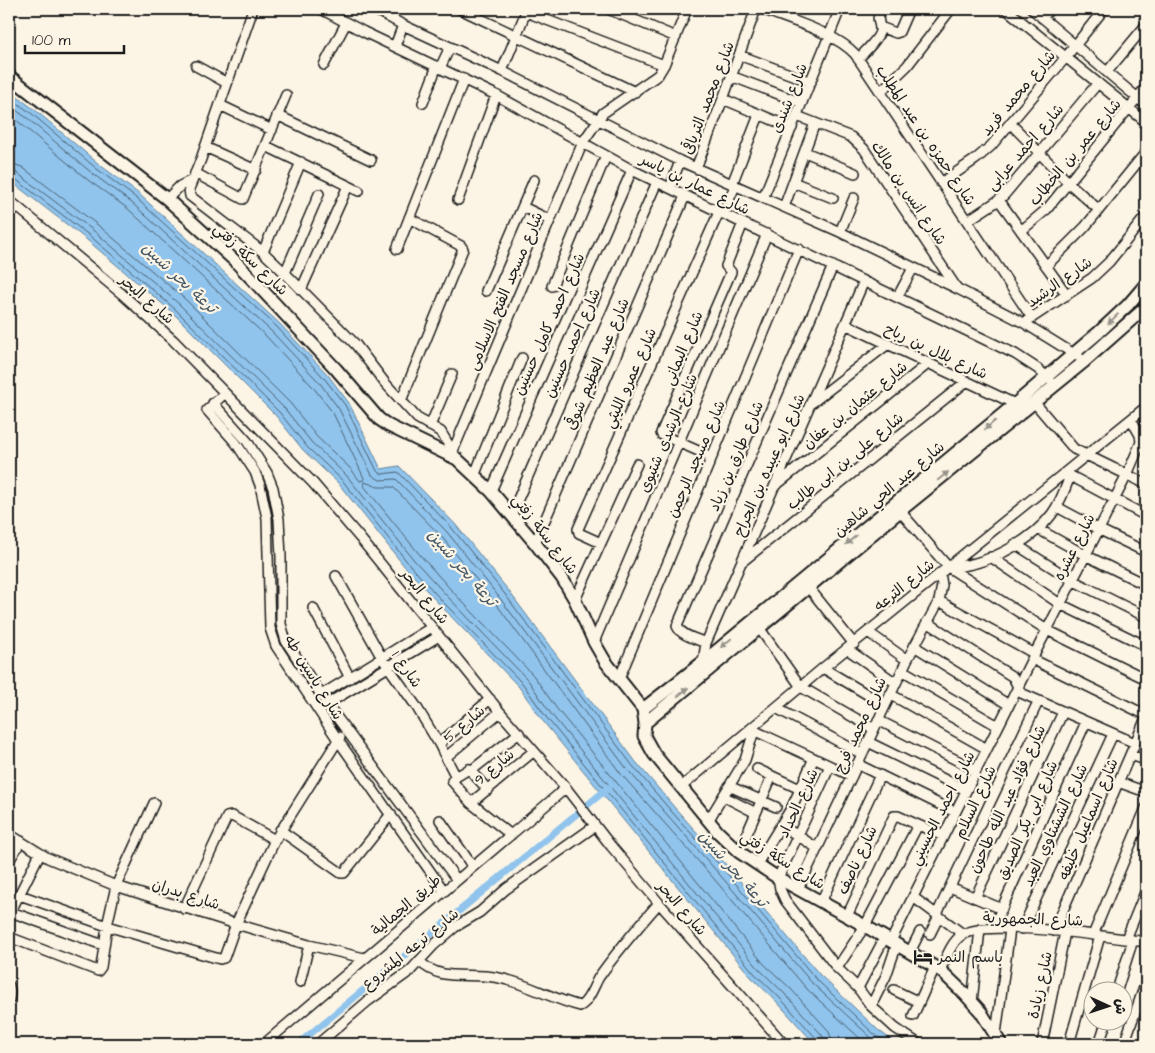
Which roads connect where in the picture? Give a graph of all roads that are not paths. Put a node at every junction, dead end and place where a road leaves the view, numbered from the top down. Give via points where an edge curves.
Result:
1 (253, 9) edge
2 (321, 9) edge
3 (374, 9) edge
4 (460, 9) edge
5 (608, 9) edge
6 (686, 9) edge
7 (756, 9) edge
8 (762, 9) edge
9 (839, 9) edge
10 (881, 9) edge
11 (909, 9) edge
12 (951, 9) edge
13 (1006, 9) edge
14 (1032, 9) edge
15 (1050, 9) edge
16 (1104, 9) edge
17 (527, 10) edge
18 (1042, 18) junction
19 (346, 23) junction
20 (404, 25) junction
21 (1146, 25) edge
22 (880, 28) junction
23 (517, 36) junction
24 (829, 36) junction
25 (676, 37) junction
26 (395, 46) junction
27 (1075, 46) junction
28 (450, 47) junction
29 (739, 55) junction
30 (1066, 57) junction
31 (858, 59) junction
32 (324, 65) dead end
33 (664, 65) junction
34 (196, 66) dead end
35 (439, 67) junction
36 (502, 71) junction
37 (1107, 72) junction
38 (9, 76) edge
39 (732, 76) junction
40 (464, 79) junction
41 (227, 82) junction
42 (810, 82) junction
43 (1098, 83) junction
44 (1146, 87) edge
45 (635, 92) junction
46 (881, 92) junction
47 (286, 95) dead end
48 (496, 95) junction
49 (1138, 98) junction
50 (723, 100) junction
51 (423, 102) dead end
52 (802, 104) junction
53 (220, 105) junction
54 (1146, 105) edge
55 (1129, 108) junction
56 (277, 115) junction
57 (759, 115) junction
58 (797, 116) junction
59 (598, 120) junction
60 (1146, 122) edge
61 (815, 123) junction
62 (1011, 124) junction
63 (792, 128) junction
64 (272, 130) junction
65 (583, 142) junction
66 (266, 146) junction
67 (205, 147) junction
68 (805, 152) junction
69 (1146, 152) edge
70 (1039, 154) junction
71 (606, 156) junction
72 (372, 160) dead end
73 (680, 161) junction
74 (301, 162) junction
75 (696, 168) junction
76 (256, 170) junction
77 (632, 170) junction
78 (855, 173) dead end
79 (194, 177) junction
80 (534, 180) dead end
81 (657, 182) junction
82 (794, 182) junction
83 (941, 183) junction
84 (1069, 183) junction
85 (733, 185) junction
86 (348, 186) junction
87 (670, 188) junction
88 (359, 191) dead end
89 (319, 194) dead end
90 (686, 196) junction
91 (763, 198) junction
92 (833, 198) dead end
93 (854, 198) dead end
94 (167, 199) junction
95 (9, 200) edge
96 (458, 200) dead end
97 (999, 200) junction
98 (523, 207) junction
99 (784, 207) junction
100 (1099, 210) junction
101 (721, 213) junction
102 (1146, 216) edge
103 (409, 218) junction
104 (550, 220) junction
105 (967, 222) junction
106 (743, 223) junction
107 (1021, 231) junction
108 (840, 232) junction
109 (767, 234) junction
110 (397, 249) dead end
111 (799, 250) junction
112 (263, 252) junction
113 (833, 266) junction
114 (1046, 266) junction
115 (912, 268) junction
116 (285, 273) junction
117 (864, 281) junction
118 (1146, 284) edge
119 (552, 286) dead end
120 (958, 289) junction
121 (301, 290) junction
122 (486, 291) dead end
123 (1067, 295) junction
124 (898, 296) junction
125 (1146, 307) edge
126 (1028, 321) junction
127 (846, 324) junction
128 (888, 344) junction
129 (1074, 353) junction
130 (522, 358) dead end
131 (1085, 361) junction
132 (929, 363) junction
133 (452, 374) dead end
134 (967, 381) junction
135 (1051, 381) junction
136 (224, 393) junction
137 (401, 401) junction
138 (1034, 402) junction
139 (810, 404) junction
140 (1015, 404) junction
141 (211, 406) junction
142 (1146, 407) edge
143 (1130, 419) junction
144 (430, 426) junction
145 (679, 442) junction
146 (455, 455) junction
147 (1085, 455) junction
148 (1136, 455) junction
149 (712, 456) junction
150 (1146, 460) edge
151 (637, 464) dead end
152 (475, 474) junction
153 (1067, 475) junction
154 (1127, 475) junction
155 (1146, 484) edge
156 (774, 487) junction
157 (491, 490) junction
158 (1114, 500) junction
159 (1057, 507) junction
160 (900, 511) junction
161 (511, 515) junction
162 (1146, 516) edge
163 (1038, 529) junction
164 (1098, 529) junction
165 (535, 542) junction
166 (601, 543) junction
167 (1015, 544) junction
168 (1146, 552) edge
169 (1085, 555) junction
170 (991, 557) junction
171 (741, 563) junction
172 (948, 567) junction
173 (940, 573) junction
174 (336, 576) dead end
175 (1072, 580) junction
176 (1146, 585) edge
177 (809, 588) junction
178 (575, 600) junction
179 (939, 601) junction
180 (1060, 604) junction
181 (313, 608) dead end
182 (1146, 617) edge
183 (927, 622) junction
184 (432, 627) junction
185 (760, 629) junction
186 (1047, 630) junction
187 (868, 632) junction
188 (439, 636) junction
189 (594, 642) junction
190 (706, 643) junction
191 (914, 646) junction
192 (1146, 646) edge
193 (850, 647) junction
194 (1033, 656) junction
195 (907, 660) junction
196 (385, 662) junction
197 (703, 662) junction
198 (823, 668) junction
199 (902, 670) junction
200 (350, 678) junction
201 (619, 679) junction
202 (1146, 679) edge
203 (896, 683) junction
204 (801, 687) junction
205 (1018, 688) junction
206 (890, 694) junction
207 (321, 695) junction
208 (490, 699) junction
209 (1038, 702) junction
210 (327, 704) junction
211 (885, 705) junction
212 (1009, 705) junction
213 (776, 708) junction
214 (643, 709) junction
215 (500, 712) junction
216 (1063, 712) junction
217 (1146, 716) edge
218 (1086, 722) junction
219 (645, 723) junction
220 (876, 724) junction
221 (998, 726) junction
222 (1144, 728) edge
223 (346, 729) junction
224 (752, 730) junction
225 (519, 733) junction
226 (1113, 734) junction
227 (338, 740) junction
228 (868, 742) junction
229 (1135, 743) junction
230 (439, 744) junction
231 (987, 749) junction
232 (534, 751) junction
233 (862, 754) junction
234 (1130, 754) junction
235 (446, 757) junction
236 (814, 758) junction
237 (1146, 760) edge
238 (857, 764) junction
239 (830, 766) junction
240 (472, 770) junction
241 (757, 770) dead end
242 (976, 770) junction
243 (880, 775) junction
244 (772, 776) junction
245 (852, 776) junction
246 (381, 777) junction
247 (456, 777) junction
248 (1118, 782) junction
249 (370, 786) junction
250 (729, 786) junction
251 (566, 788) junction
252 (680, 788) junction
253 (800, 789) junction
254 (488, 790) junction
255 (966, 790) junction
256 (1146, 792) edge
257 (723, 796) junction
258 (761, 800) junction
259 (154, 803) dead end
260 (471, 804) junction
261 (776, 807) dead end
262 (1146, 808) edge
263 (955, 812) junction
264 (756, 813) junction
265 (391, 814) junction
266 (440, 820) dead end
267 (708, 821) junction
268 (781, 825) junction
269 (918, 825) junction
270 (595, 826) junction
271 (280, 830) junction
272 (9, 834) edge
273 (511, 835) junction
274 (799, 836) junction
275 (943, 836) junction
276 (275, 840) junction
277 (21, 841) junction
278 (818, 848) junction
279 (739, 852) junction
280 (40, 853) junction
281 (9, 861) edge
282 (756, 864) junction
283 (473, 867) junction
284 (778, 878) junction
285 (450, 885) junction
286 (116, 886) junction
287 (950, 887) junction
288 (798, 889) junction
289 (1146, 890) edge
290 (20, 895) junction
291 (913, 897) junction
292 (975, 898) junction
293 (821, 902) junction
294 (659, 903) junction
295 (184, 909) junction
296 (1002, 909) junction
297 (10, 914) edge
298 (938, 915) junction
299 (847, 916) junction
300 (236, 924) junction
301 (107, 926) junction
302 (865, 926) junction
303 (993, 928) junction
304 (1010, 928) junction
305 (980, 929) junction
306 (1022, 929) junction
307 (1054, 931) junction
308 (920, 932) dead end
309 (1065, 932) junction
310 (930, 934) dead end
311 (963, 934) junction
312 (1096, 936) junction
313 (9, 937) edge
314 (1130, 939) junction
315 (891, 941) junction
316 (1146, 942) edge
317 (103, 945) junction
318 (309, 945) junction
319 (910, 952) junction
320 (364, 958) junction
321 (419, 961) junction
322 (837, 968) junction
323 (937, 969) junction
324 (1120, 980) edge
325 (300, 982) dead end
326 (1146, 982) edge
327 (9, 986) edge
328 (858, 988) junction
329 (894, 990) dead end
330 (9, 1000) edge
331 (919, 1002) junction
332 (972, 1002) junction
333 (870, 1006) junction
334 (913, 1016) dead end
335 (1104, 1030) edge
336 (999, 1039) edge
337 (264, 1044) edge
338 (319, 1044) edge
339 (784, 1044) edge
340 (919, 1044) edge
341 (1042, 1044) edge
342 (1069, 1044) edge
343 (1099, 1044) edge
344 (1124, 1044) edge

1 - 41 street
2 - 19 street, شارع عمار بن ياسر
3 - 20 street, شارع عمار بن ياسر
4 - 23 street
5 - 25 street
6 - 25 street, شارع مسجد الفتح الاسلامى
7 - 29 street, شارع محمد الترياقى
8 - 24 street, شارع حمزه بن عبد المطلب
9 - 24 street, شارع شندى
10 - 22 street via 877,20
11 - 22 street via 899,32
12 - 46 street via 907,66
13 - 30 street
14 - 18 street
15 - 18 street
16 - 27 street, شارع محمد فريد
17 - 23 street
17 - 33 street
18 - 27 street
19 - 26 street, شارع عمار بن ياسر
19 - 32 street
20 - 26 street
20 - 28 street, شارع عمار بن ياسر
21 - 37 street
22 - 31 street via 878,36
23 - 36 street
23 - 45 street
24 - 31 street, شارع حمزه بن عبد المطلب via 846,45
24 - 42 street, شارع شندى
25 - 33 street, شارع مسجد الفتح الاسلامى
26 - 35 street, شارع عمار بن ياسر
27 - 30 street, شارع محمد فريد
27 - 37 street
28 - 35 street
28 - 36 street, شارع عمار بن ياسر
29 - 39 street, شارع محمد الترياقى
29 - 42 street
30 - 43 street
30 - 62 street, شارع محمد فريد
31 - 46 street, شارع حمزه بن عبد المطلب
33 - 45 street, شارع مسجد الفتح الاسلامى via 658,75
34 - 41 street
35 - 40 street, شارع عمار بن ياسر
35 - 51 street
36 - 59 street, شارع عمار بن ياسر
37 - 49 street
38 - 94 main road, شارع سكة زفتي
39 - 50 street, شارع محمد الترياقى
39 - 52 street
40 - 48 street, شارع عمار بن ياسر
40 - 103 street
41 - 53 street
42 - 52 street, شارع شندى
43 - 55 street
43 - 70 street, شارع احمد عرابى
44 - 49 street, شارع عمر بن الخطاب
45 - 59 street, شارع مسجد الفتح الاسلامى via 603,113
46 - 83 street, شارع حمزه بن عبد المطلب
47 - 56 street
48 - 65 street, شارع عمار بن ياسر
48 - 96 street
49 - 54 street
49 - 55 street, شارع عمر بن الخطاب
50 - 57 street
50 - 75 street, شارع محمد الترياقى
52 - 58 street, شارع شندى
53 - 64 street
53 - 67 street
55 - 60 street
55 - 84 street, شارع عمر بن الخطاب
56 - 64 street
56 - 72 street
57 - 63 street
57 - 85 street
58 - 61 street, شارع انس بن مالك
58 - 63 street, شارع شندى
59 - 65 street, شارع مسجد الفتح الاسلامى
59 - 73 street, شارع عمار بن ياسر
61 - 68 street
61 - 120 street, شارع انس بن مالك via 851,137 864,149
62 - 70 street
62 - 83 street, شارع محمد فريد via 984,153
63 - 91 street, شارع شندى
64 - 66 street
65 - 71 street, شارع عمار بن ياسر
65 - 104 street, شارع مسجد الفتح الاسلامى
66 - 74 street
66 - 76 street
67 - 76 street
67 - 79 street
68 - 78 street
68 - 82 street
69 - 100 street
70 - 84 street
70 - 97 street, شارع احمد عرابى
71 - 77 street, شارع عمار بن ياسر
71 - 119 street
73 - 75 street, شارع عمار بن ياسر
73 - 87 street
74 - 86 street
74 - 112 street
75 - 85 street, شارع عمار بن ياسر
76 - 79 street via 242,200
77 - 81 street, شارع عمار بن ياسر
77 - 157 street, شارع احمد كامل حسنين
79 - 94 street
79 - 112 street via 190,196
80 - 98 street
81 - 87 street, شارع عمار بن ياسر
81 - 161 street, شارع احمد حسنين
82 - 92 street
82 - 99 street
83 - 105 street, شارع حمزه بن عبد المطلب
84 - 100 street
84 - 107 street, شارع عمر بن الخطاب via 1047,209
85 - 91 street, شارع عمار بن ياسر
85 - 101 street
86 - 88 street
86 - 121 street
87 - 90 street, شارع عمار بن ياسر
89 - 116 street
90 - 101 street, شارع عمار بن ياسر
90 - 165 street, شارع عبد العظيم شوقى
91 - 99 street, شارع عمار بن ياسر
93 - 108 street
94 - 146 main road, شارع سكة زفتي via 252,279 380,419
95 - 136 street, شارع البحر via 122,294 173,340
97 - 105 street, شارع احمد عرابى
97 - 107 street
98 - 104 street
98 - 122 street
99 - 108 street, شارع عمار بن ياسر
100 - 114 street
101 - 106 street, شارع عمار بن ياسر
101 - 166 street, شارع عمرو الليثي via 578,529 579,533
102 - 123 street, شارع الرشيد via 1100,271
103 - 110 street
103 - 137 street via 463,249
104 - 146 street, شارع مسجد الفتح الاسلامى
105 - 126 street, شارع حمزه بن عبد المطلب
106 - 109 street, شارع عمار بن ياسر
106 - 145 street, شارع اليمانى via 726,267 731,272 661,433
107 - 114 street
108 - 115 street, شارع عمار بن ياسر
109 - 111 street, شارع عمار بن ياسر
109 - 145 street, شارع الرشدى شتيوى
111 - 113 street, شارع عمار بن ياسر
111 - 149 street, شارع مسجد الرحمن
112 - 116 street
113 - 117 street, شارع عمار بن ياسر
113 - 190 street, شارع طارق بن زياد via 678,626 683,633
114 - 123 street
115 - 120 street, شارع عمار بن ياسر
115 - 124 street
116 - 121 street
117 - 124 street, شارع عمار بن ياسر
117 - 127 street, شارع ابو عبيده بن الجراح
118 -> 129 main road, شارع عبد الحي شاهين
120 - 126 street, شارع عمار بن ياسر
121 - 137 street via 356,345
123 - 126 street, شارع الرشيد
124 - 135 street, شارع عمار بن ياسر via 1015,354
125 - 131 main road, شارع عبد الحي شاهين
126 - 129 street, شارع عمار بن ياسر
127 - 128 street, شارع بلال بن رباح
127 - 139 street, شارع ابو عبيده بن الجراح
128 - 132 street, شارع بلال بن رباح
128 - 139 street
129 - 131 street, شارع عمار بن ياسر
129 - 135 main road, شارع عبد الحي شاهين
130 - 152 street
131 - 135 main road, شارع عبد الحي شاهين
132 - 134 street, شارع بلال بن رباح
132 - 156 street, شارع عثمان بن عفان
133 - 144 street
134 - 140 street, شارع بلال بن رباح
134 - 171 street, شارع على بن ابى طالب
135 - 138 main road, شارع عبد الحي شاهين
135 - 140 main road, شارع عبد الحي شاهين
136 - 141 street
136 - 184 street, شارع البحر via 313,483
137 - 144 street
138 - 147 street via 1066,441
160 -> 138 main road, شارع عبد الحي شاهين
139 - 156 street, شارع ابو عبيده بن الجراح
140 -> 197 main road, شارع عبد الحي شاهين
141 - 207 street, شارع ياسين طه via 247,440 272,488 279,519 283,632
141 - 227 street, شارع ياسين طه via 208,412 233,439 260,485 267,518 273,637 282,656
142 - 143 street, شارع الترعه
143 - 147 street, شارع الترعه
143 - 148 street, شارع عشره via 1140,435
144 - 146 street via 441,432
145 - 149 street, شارع اليمانى
145 - 189 street, شارع الرشدى شتيوى
146 - 152 main road, شارع سكة زفتي
147 - 153 street, شارع الترعه
147 - 154 street
148 - 150 street
148 - 154 street, شارع عشره
149 - 201 street, شارع مسجد الرحمن
151 - 166 street
152 - 157 main road, شارع سكة زفتي
153 - 158 street
153 - 159 street
153 - 172 street, شارع الترعه
154 - 155 street
154 - 158 street, شارع عشره
156 - 171 street, شارع ابو عبيده بن الجراح
157 - 161 main road, شارع سكة زفتي
158 - 162 street
158 - 164 street, شارع عشره
159 - 163 street
159 - 164 street
160 - 172 street
160 - 177 main road, شارع عبد الحي شاهين
161 - 165 main road, شارع سكة زفتي
163 - 167 street
163 - 169 street
164 - 168 street
164 - 169 street, شارع عشره
165 - 178 main road, شارع سكة زفتي
166 - 178 street
167 - 170 street
167 - 175 street
169 - 175 street, شارع عشره
169 - 176 street
170 - 172 street via 969,565
170 - 180 street
171 - 190 street, شارع ابو عبيده بن الجراح
172 - 173 street, شارع الترعه
172 - 186 street
173 - 179 street, شارع محمد فرج
173 - 187 street, شارع الترعه
174 - 196 street, شارع 1
175 - 180 street, شارع عشره
175 - 182 street
177 - 185 main road, شارع عبد الحي شاهين
177 - 193 street
178 - 189 main road, شارع سكة زفتي
179 - 183 street, شارع محمد فرج
179 - 194 street
180 - 186 street, شارع عشره
180 - 192 street
181 - 200 street
183 - 191 street, شارع محمد فرج
183 - 205 street via 1013,677
184 - 188 street, شارع البحر
184 - 196 street
185 - 204 street
219 -> 185 main road, شارع عبد الحي شاهين
186 - 194 street, شارع عشره
186 - 202 street
187 - 193 street, شارع الترعه
187 - 195 street
188 - 196 street
188 - 208 street, شارع البحر
189 - 201 main road, شارع سكة زفتي
190 - 197 street, شارع ابو عبيده بن الجراح
191 - 195 street, شارع محمد فرج
191 - 212 street
193 - 198 street, شارع الترعه
193 - 203 street
194 - 205 street, شارع عشره
194 - 217 street
195 - 199 street, شارع محمد فرج
196 - 200 street
196 - 210 street
196 - 230 street, شارع 1
197 - 214 main road, شارع عبد الحي شاهين
198 - 204 street, شارع الترعه
198 - 211 street
199 - 203 street, شارع محمد فرج
199 - 221 street
200 - 207 street
201 - 214 main road, شارع سكة زفتي
203 - 206 street, شارع محمد فرج
204 - 213 street, شارع الترعه
204 - 220 street
205 - 209 street
205 - 212 street, شارع احمد الحسيني
206 - 211 street, شارع محمد فرج
206 - 231 street
207 - 210 street, شارع ياسين طه
208 - 215 street, شارع البحر
208 - 230 street
209 - 216 street
209 - 287 street, شارع السلام
210 - 223 street, شارع ياسين طه
211 - 220 street, شارع محمد فرج
212 - 221 street, شارع احمد الحسيني
213 - 224 street, شارع الترعه
213 - 233 street
214 - 219 main road, شارع سكة زفتي
215 - 225 street, شارع البحر
215 - 235 street, شارع 5
216 - 218 street
216 - 292 street, شارع فؤاد عبد الله طاحون
217 - 222 street, شارع اسماعيل خليفه
218 - 226 street
218 - 296 street, شارع ابى بكر الصديق
219 - 252 main road, شارع سكة زفتي via 644,736 648,745
220 - 228 street, شارع محمد فرج
220 - 242 street
221 - 231 street, شارع احمد الحسيني
222 - 229 street, شارع اسماعيل خليفه
223 - 227 street
223 - 246 street, شارع ياسين طه
224 - 236 street
224 - 250 street via 749,753
224 - 252 street, شارع الترعه
225 - 232 street, شارع البحر
225 - 240 street
226 - 229 street
226 - 306 street, شارع الششتاوي العبد
227 - 249 street, شارع ياسين طه
227 - 271 street
228 - 233 street, شارع محمد فرج
228 - 255 street
229 - 234 street, شارع اسماعيل خليفه
230 - 235 street, شارع 1
231 - 242 street, شارع احمد الحسيني
232 - 251 street, شارع البحر
232 - 254 street, شارع 9
233 - 238 street, شارع محمد فرج
234 - 237 street
234 - 248 street, شارع اسماعيل خليفه
235 - 247 street, شارع 1
236 - 239 street
236 - 253 street
238 - 243 street
238 - 245 street, شارع محمد فرج
239 - 245 street
239 - 274 street, شارع الحداد
240 - 247 street
240 - 254 street
241 - 244 street
242 - 255 street, شارع احمد الحسيني
243 - 263 street
243 - 293 street
244 - 253 street
244 - 258 street
245 - 278 street, شارع محمد فرج
246 - 249 street
246 - 285 street, شارع ياسين طه
247 - 260 street, شارع 1 via 452,781
248 - 256 street
248 - 307 street, شارع اسماعيل خليفه
249 - 265 street, شارع ياسين طه
250 - 257 street
250 - 258 street
251 - 270 street, شارع البحر
251 - 273 street, طريق الجمالية
252 - 267 main road, شارع سكة زفتي
253 - 268 street
254 - 260 street, شارع 9
255 - 263 street, شارع احمد الحسيني
257 - 264 street
257 - 267 street
258 - 261 street
258 - 264 street
259 - 286 street
260 - 273 street
262 - 312 street
263 - 275 street, شارع احمد الحسيني
264 - 279 street
265 - 271 street via 344,873
265 - 285 street, شارع ياسين طه
266 - 283 street
267 - 279 main road, شارع سكة زفتي
268 - 274 street
268 - 282 street
269 - 275 street
269 - 299 street, شارع ناصف via 894,816
269 - 302 street
270 - 294 street, شارع البحر
270 - 321 street, شارع ترعه المشروع via 455,927
271 - 276 street
272 - 277 street, شارع بدران
273 - 283 street, طريق الجمالية
274 - 278 street
274 - 284 street, شارع الحداد
275 - 291 street, شارع احمد الحسيني
276 - 295 street via 232,816 227,817
276 - 300 street
277 - 280 street, شارع بدران
277 - 281 street
278 - 288 street, شارع محمد فرج
279 - 282 main road, شارع سكة زفتي
280 - 286 street, شارع بدران
280 - 290 street
282 - 284 main road, شارع سكة زفتي
283 - 285 street, طريق الجمالية
284 - 288 main road, شارع سكة زفتي
284 - 322 street via 785,900
285 - 320 street, طريق الجمالية
286 - 295 street, شارع بدران
286 - 301 street
287 - 292 street
287 - 298 street, شارع السلام
288 - 293 main road, شارع سكة زفتي
289 - 314 street
290 - 297 street
290 - 301 street
291 - 298 street
291 - 315 street, شارع احمد الحسيني
292 - 296 street
293 - 299 main road, شارع سكة زفتي
294 - 321 street via 615,955 580,1006 494,977 438,973 428,970
294 - 339 street, شارع البحر
295 - 300 street, شارع بدران
296 - 303 street, شارع ابى بكر الصديق
297 - 317 street
298 - 310 street, شارع السلام
298 - 311 street
299 - 302 main road, شارع سكة زفتي
300 - 301 street via 226,955 220,959
300 - 318 street, شارع بدران
301 - 317 street
302 - 315 main road, شارع سكة زفتي
302 - 322 street
303 - 304 street, شارع الجمهورية
303 - 305 street, شارع الجمهورية
304 - 306 street, شارع الجمهورية
304 - 336 street
305 - 311 street, شارع الجمهورية
305 - 332 street
306 - 307 street, شارع الجمهورية
307 - 309 street, شارع الجمهورية
308 - 319 street
309 - 312 street, شارع الجمهورية
309 - 341 street, شارع زيادة
311 - 323 street, شارع الجمهورية
312 - 314 street, شارع الجمهورية
312 - 342 street
313 - 317 street via 98,971
314 - 316 street, شارع الجمهورية
314 - 324 street
315 - 319 main road, شارع سكة زفتي
315 - 328 street
315 - 333 street via 886,976
318 - 320 street, شارع بدران
318 - 325 street
319 - 323 main road, شارع سكة زفتي
320 - 337 street, طريق الجمالية
321 - 338 street, شارع ترعه المشروع
322 - 328 street
323 - 331 street, شارع الجمهورية
323 - 332 main road, شارع سكة زفتي
326 - 344 street
327 - 330 street
328 - 333 street
329 - 331 street
331 - 334 street, شارع الجمهورية
332 - 336 main road, شارع سكة زفتي
333 - 340 street
335 - 343 street

